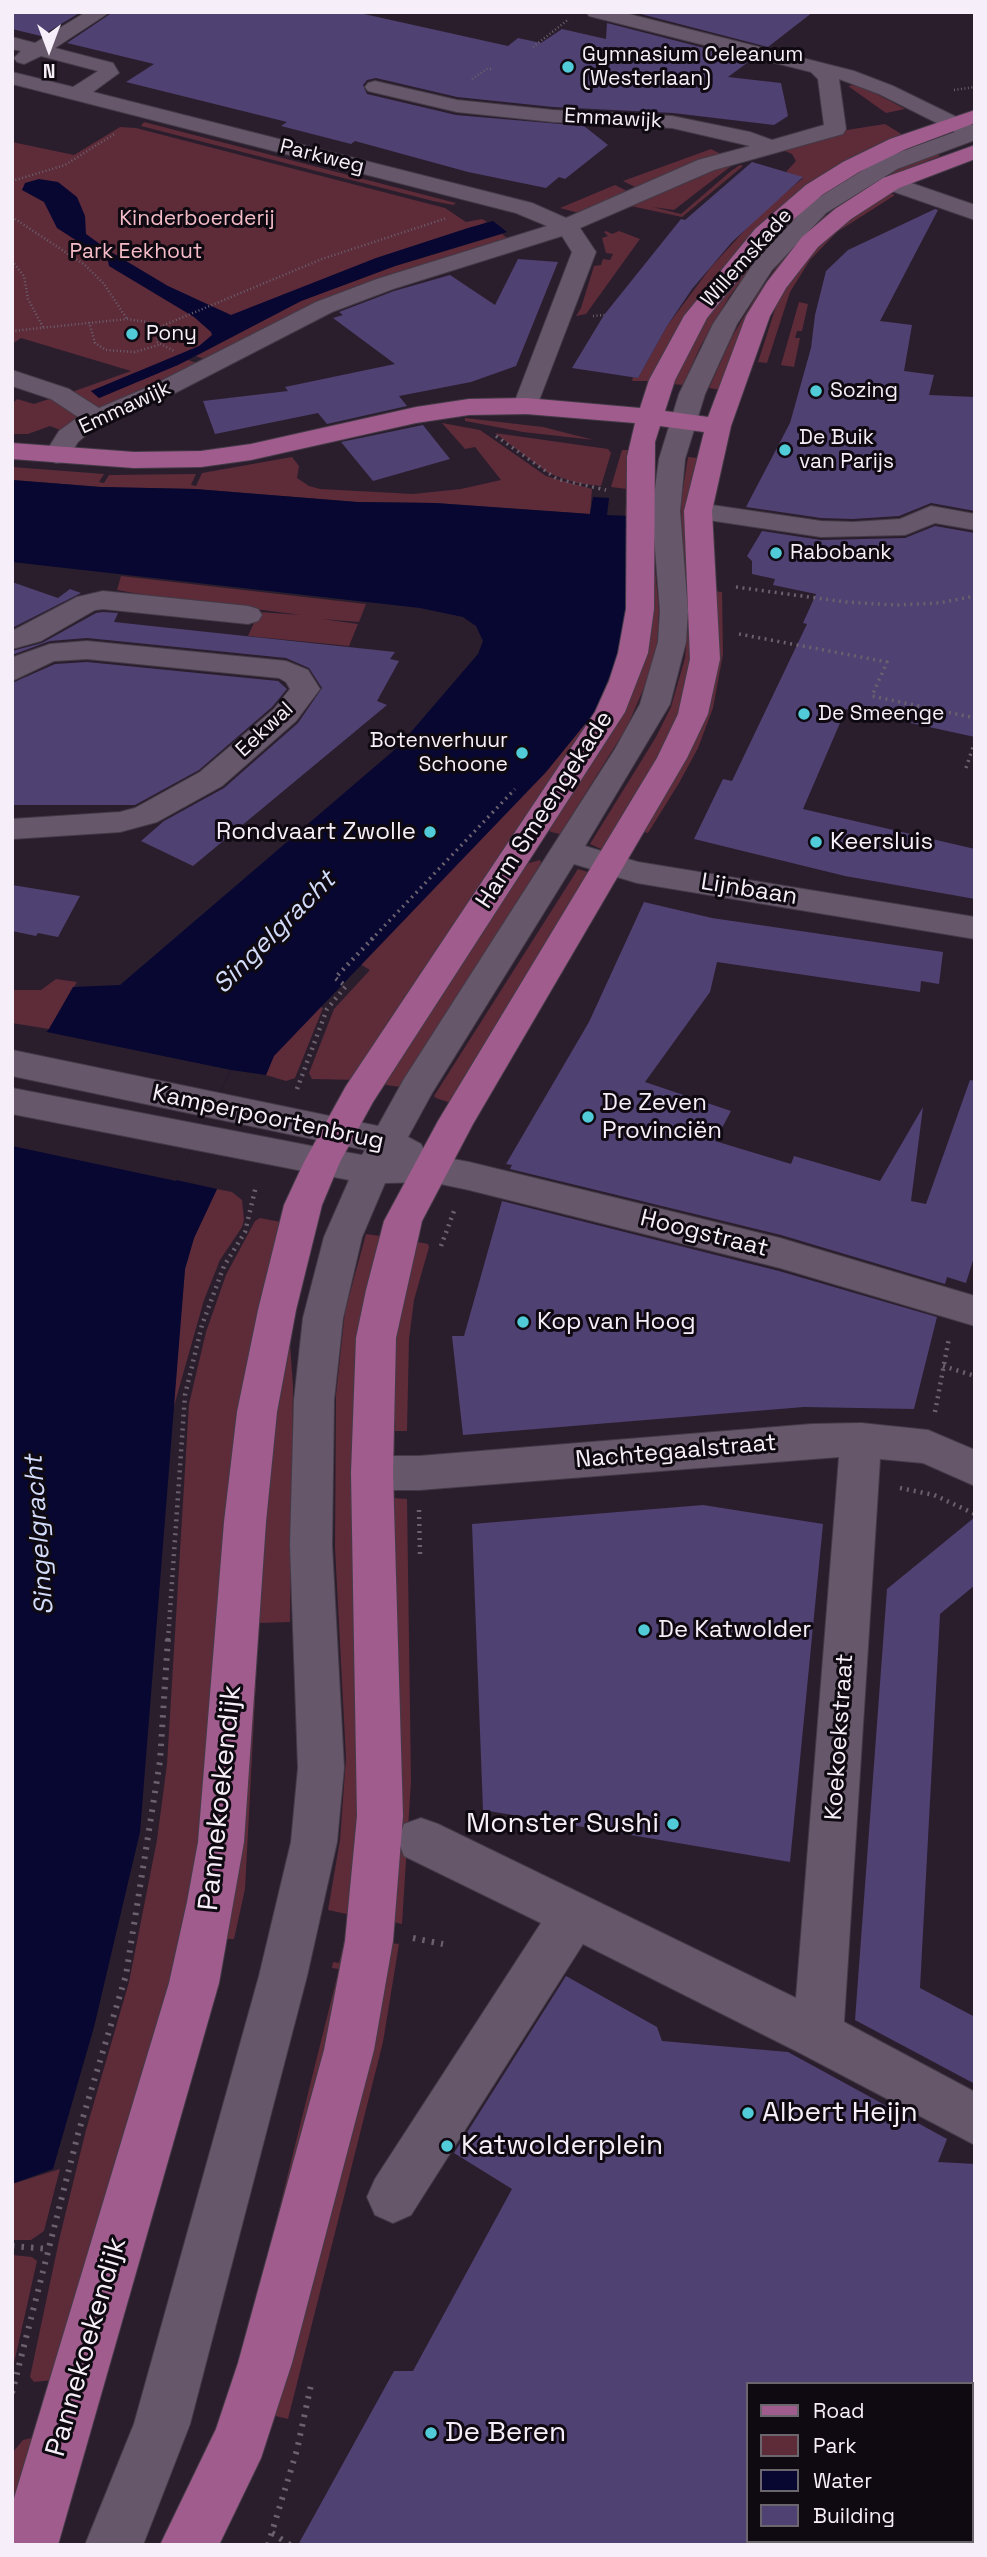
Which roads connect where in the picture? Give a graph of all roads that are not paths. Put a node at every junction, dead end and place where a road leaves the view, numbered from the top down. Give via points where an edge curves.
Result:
1 (100, 12) edge
2 (596, 12) edge
3 (12, 43) edge
4 (37, 50) junction
5 (12, 64) edge
6 (815, 65) junction
7 (12, 78) edge
8 (375, 87) dead end
9 (77, 94) junction
10 (971, 128) edge
11 (766, 146) junction
12 (891, 183) junction
13 (971, 188) dead end
14 (943, 203) junction
15 (975, 213) edge
16 (564, 227) junction
17 (12, 377) edge
18 (526, 406) junction
19 (96, 418) junction
20 (649, 418) junction
21 (682, 421) junction
22 (718, 426) junction
23 (12, 451) edge
24 (57, 454) junction
25 (698, 511) junction
26 (975, 522) edge
27 (248, 615) dead end
28 (12, 640) edge
29 (12, 672) edge
30 (12, 829) edge
31 (525, 841) junction
32 (566, 852) junction
33 (610, 864) junction
34 (975, 928) edge
35 (12, 1063) edge
36 (12, 1101) edge
37 (210, 1122) junction
38 (330, 1147) junction
39 (380, 1156) junction
40 (431, 1168) junction
41 (965, 1308) edge
42 (860, 1460) junction
43 (975, 1469) edge
44 (372, 1473) junction
45 (421, 1840) dead end
46 (574, 1915) junction
47 (818, 2035) junction
48 (975, 2120) edge
49 (393, 2197) dead end
50 (29, 2545) edge
51 (114, 2545) edge
52 (189, 2545) edge

1 - 4 street
2 - 6 street
3 - 4 street
4 - 5 street
4 - 9 street via 106,67 109,73
6 - 10 street
6 - 11 street, Emmawijk via 828,77 835,129
7 - 9 street, Parkweg
8 - 11 street, Emmawijk via 457,106 672,122
9 - 16 street, Parkweg via 524,208
10 - 12 main road, Willemskade
10 - 20 main road, Willemskade via 918,135 851,167 814,190 763,234 696,316 662,380
10 - 21 street, Willemskade via 863,178 801,223 763,266 725,324
11 - 16 street, Emmawijk via 683,173
12 - 14 street
12 - 22 main road, Willemskade via 828,225 775,287 748,338
13 - 14 street
14 - 15 street
16 - 18 street via 581,244 583,257
16 - 19 street, Emmawijk via 324,307 187,378
17 - 19 street via 60,394
18 - 20 main road, Emmawijk
18 - 24 main road, Emmawijk via 416,415 201,459
19 - 24 street, Emmawijk via 76,428
20 - 21 main road, Emmawijk
20 - 31 main road, Harm Smeengekade via 639,457 640,609 633,653 610,712
21 - 22 main road, Emmawijk
21 - 32 street, Harm Smeengekade via 666,511 674,611 665,675 644,727
22 - 25 main road
23 - 24 main road
25 - 26 street via 821,529 905,527 931,514
25 - 33 main road via 705,659 698,700 672,758
27 - 28 street via 103,600 87,603 31,635
29 - 30 street, Eekwal via 50,653 87,650 279,669 298,676 305,689 285,715 211,779 146,816
31 - 32 street, Lijnbaan
31 - 38 main road, Harm Smeengekade
32 - 33 street, Lijnbaan
32 - 39 street, Harm Smeengekade via 417,1088
33 - 34 street, Lijnbaan
33 - 40 main road
35 - 37 street, Kamperpoortenbrug
36 - 37 street, Kamperpoortenbrug
37 - 38 street, Kamperpoortenbrug
38 - 39 street, Kamperpoortenbrug
38 - 50 main road, Pannekoekendijk via 300,1219 257,1412 225,1802 194,1983
39 - 40 street, Kamperpoortenbrug
39 - 51 street via 343,1237 319,1340 311,1545 321,1768 314,1842 280,1988 162,2424
40 - 41 street, Hoogstraat via 780,1253
40 - 44 main road via 403,1221 385,1290 376,1338
42 - 43 street, Nachtegaalstraat via 928,1447
42 - 44 street, Nachtegaalstraat via 812,1441
42 - 47 street, Koekoekstraat
44 - 52 main road via 380,1816 371,1930 349,2050 254,2399 241,2438
45 - 46 street
46 - 47 street
46 - 49 street
47 - 48 street

